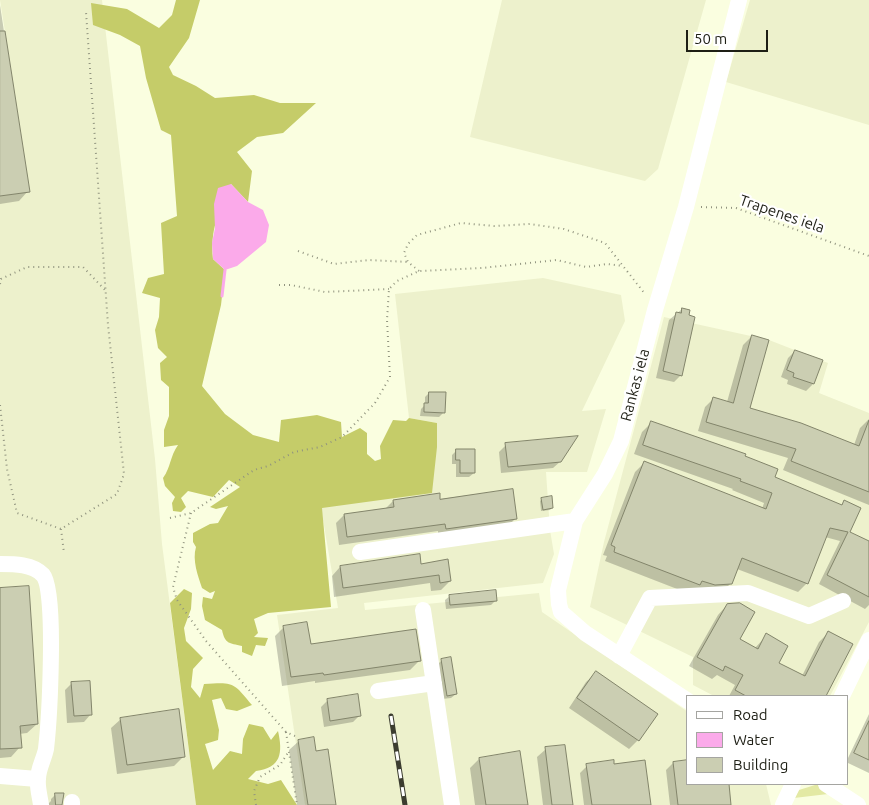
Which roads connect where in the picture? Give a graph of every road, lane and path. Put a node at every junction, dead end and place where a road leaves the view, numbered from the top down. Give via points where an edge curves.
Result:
1 (739, 0) edge
2 (86, 12) dead end
3 (686, 207) junction
4 (298, 251) dead end
5 (869, 256) edge
6 (408, 262) junction
7 (623, 266) junction
8 (419, 272) junction
9 (0, 284) edge
10 (279, 285) dead end
11 (389, 289) junction
12 (106, 291) junction
13 (655, 310) junction
14 (0, 405) edge
15 (191, 513) junction
16 (170, 518) dead end
17 (575, 521) junction
18 (61, 530) junction
19 (360, 552) dead end
20 (64, 554) dead end
21 (0, 564) edge
22 (842, 601) dead end
23 (423, 610) dead end
24 (869, 640) edge
25 (619, 656) junction
26 (434, 683) junction
27 (378, 691) dead end
28 (842, 695) edge
29 (686, 701) edge
30 (286, 732) junction
31 (295, 736) dead end
32 (289, 751) junction
33 (0, 776) edge
34 (38, 779) junction
35 (793, 785) edge
36 (828, 785) edge
37 (41, 805) edge
38 (256, 805) edge
39 (297, 805) edge
40 (452, 805) edge
41 (783, 805) edge
42 (858, 805) edge

1 - 3 street, Rankas iela
2 - 12 path
3 - 5 path, Trapenes iela via 736,208
3 - 13 street, Rankas iela
4 - 6 path via 334,264 369,260
6 - 7 path via 404,253 417,235 461,223 494,226 530,224 564,229 605,243
6 - 8 path
7 - 8 path via 586,267 557,260
7 - 13 path
8 - 11 path via 397,281
9 - 12 path via 1,279 27,267 83,267
10 - 11 path via 325,292
11 - 15 path via 390,377 375,403 342,437 320,447 294,452 254,470
12 - 18 path via 124,474 117,494
13 - 17 street, Rankas iela via 621,441 605,474
14 - 18 path via 7,469 17,513
15 - 16 path
15 - 30 path via 174,587 177,600 206,641
17 - 19 street
17 - 25 street, Rankas iela via 558,590 561,612
18 - 20 path
21 - 34 street via 23,565 38,571 44,576 49,591 51,674 46,751
22 - 25 street via 809,616 748,593 650,598
23 - 26 street
24 - 28 street
25 - 29 street, Rankas iela
26 - 27 street
26 - 40 street
30 - 31 path
30 - 32 path
32 - 38 path via 280,765 260,776 254,791
32 - 39 path
33 - 34 street
34 - 37 street
35 - 41 street
36 - 42 street

